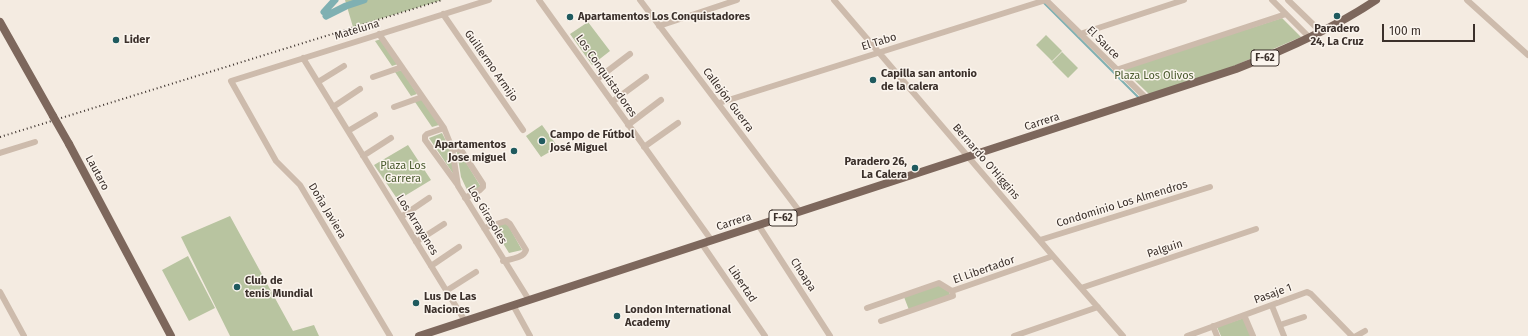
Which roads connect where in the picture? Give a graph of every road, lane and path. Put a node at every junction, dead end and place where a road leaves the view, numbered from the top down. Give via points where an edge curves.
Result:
1 (489, 0) edge
2 (539, 0) edge
3 (640, 0) edge
4 (737, 0) edge
5 (834, 0) edge
6 (1046, 0) edge
7 (1184, 0) edge
8 (1272, 0) edge
9 (1288, 0) edge
10 (1376, 0) edge
11 (1467, 0) edge
12 (442, 14) junction
13 (1286, 14) junction
14 (0, 22) edge
15 (659, 26) junction
16 (1321, 32) junction
17 (379, 34) junction
18 (1080, 34) junction
19 (1310, 38) junction
20 (878, 53) junction
21 (630, 54) dead end
22 (1528, 55) edge
23 (303, 58) junction
24 (344, 66) dead end
25 (402, 67) junction
26 (1116, 70) junction
27 (372, 77) dead end
28 (646, 77) dead end
29 (597, 79) junction
30 (231, 81) joint
31 (318, 82) junction
32 (360, 89) dead end
33 (422, 97) junction
34 (1147, 99) junction
35 (661, 100) dead end
36 (612, 102) junction
37 (719, 104) junction
38 (333, 107) junction
39 (394, 107) dead end
40 (375, 115) dead end
41 (678, 123) dead end
42 (628, 125) junction
43 (444, 128) junction
44 (523, 130) dead end
45 (348, 131) junction
46 (391, 138) dead end
47 (35, 142) dead end
48 (644, 147) junction
49 (452, 148) junction
50 (0, 153) edge
51 (363, 156) junction
52 (969, 157) junction
53 (458, 186) junction
54 (1210, 187) dead end
55 (430, 198) dead end
56 (465, 198) junction
57 (800, 212) junction
58 (401, 217) junction
59 (444, 224) dead end
60 (759, 226) junction
61 (484, 228) junction
62 (1256, 229) dead end
63 (1040, 240) junction
64 (712, 241) junction
65 (416, 242) junction
66 (702, 244) junction
67 (459, 247) dead end
68 (1053, 256) junction
69 (504, 261) junction
70 (431, 266) junction
71 (476, 272) dead end
72 (1080, 288) junction
73 (446, 291) junction
74 (952, 291) junction
75 (0, 292) edge
76 (529, 300) junction
77 (513, 305) junction
78 (1272, 306) junction
79 (1098, 307) junction
80 (868, 308) dead end
81 (1244, 315) junction
82 (1304, 317) dead end
83 (464, 321) junction
84 (881, 321) dead end
85 (1280, 325) junction
86 (1213, 326) junction
87 (1365, 331) dead end
88 (24, 336) edge
89 (171, 336) edge
90 (390, 336) edge
91 (419, 336) edge
92 (530, 336) edge
93 (765, 336) edge
94 (830, 336) edge
95 (1014, 336) edge
96 (1123, 336) edge
97 (1187, 336) edge
98 (1217, 336) edge
99 (1253, 336) edge
100 (1284, 336) edge
101 (1352, 336) edge
102 (1356, 336) edge

1 - 12 street, Mateluna
2 - 29 street, Los Conquistadores
3 - 15 street, Callejón Guerra
4 - 15 street
5 - 20 street, Bernardo O'Higgins
6 - 18 street, El Sauce
6 - 20 street, El Tabo
7 - 18 street
8 - 13 street
9 - 16 street
10 - 16 main road, F-62 via 1355,15
11 - 22 street
12 - 17 street, Mateluna
12 - 44 street, Guillermo Armijo
13 - 19 street
13 - 26 street
14 - 89 main road, Lautaro, bridge via 69,144
15 - 37 street, Callejón Guerra
16 - 19 main road, F-62
17 - 23 street, Mateluna
17 - 25 street, Los Girasoles
18 - 26 street, El Sauce
19 - 34 main road, F-62 via 1236,69
20 - 37 street, El Tabo
20 - 52 street, Bernardo O'Higgins
21 - 29 street
23 - 30 street, Mateluna
23 - 31 street, Los Arrayanes
24 - 31 street
25 - 27 street
25 - 33 street, Los Girasoles
26 - 34 street, El Sauce
28 - 36 street
29 - 36 street, Los Conquistadores
30 - 90 street, Doña Javiera via 276,161 300,185
31 - 38 street, Los Arrayanes
32 - 38 street
33 - 39 street
33 - 43 street, Los Girasoles
34 - 52 main road, Carrera / F-62
35 - 42 street
36 - 42 street, Los Conquistadores
37 - 57 street, Callejón Guerra
38 - 45 street, Los Arrayanes
40 - 45 street
41 - 48 street
42 - 48 street, Los Conquistadores
43 - 49 street, Los Girasoles
43 - 53 street via 427,134 425,140
45 - 51 street, Los Arrayanes
46 - 51 street
47 - 50 street
48 - 64 street, Los Conquistadores
49 - 53 street, Los Girasoles
49 - 56 street via 461,150 483,184 480,190
51 - 58 street, Los Arrayanes
52 - 57 main road, Carrera / F-62
52 - 63 street, Bernardo O'Higgins
53 - 56 street, Los Girasoles
54 - 63 street, Condominio Los Almendros
55 - 58 street
56 - 61 street, Los Girasoles
57 - 60 main road, Carrera / F-62
58 - 65 street, Los Arrayanes
59 - 65 street
60 - 64 main road, Carrera / F-62
60 - 94 street, Choapa
61 - 69 street, Los Girasoles
61 - 69 street via 506,221 526,250 523,256
62 - 72 street, Palguin
63 - 68 street, Bernardo O'Higgins
64 - 66 main road, Carrera / F-62
65 - 70 street, Los Arrayanes
66 - 76 main road, Carrera / F-62
66 - 93 street, Libertad
67 - 70 street
68 - 72 street, Bernardo O'Higgins
68 - 74 street, El Libertador
69 - 76 street, Los Girasoles
70 - 73 street, Los Arrayanes
71 - 73 street
72 - 79 street, Bernardo O'Higgins
73 - 83 street, Los Arrayanes
74 - 80 street via 939,283
74 - 84 street, El Libertador via 953,296
75 - 88 street
76 - 77 main road, Carrera / F-62
77 - 83 main road, Carrera / F-62
77 - 92 street
78 - 81 street, Pasaje 1
78 - 85 street
78 - 101 street, Pasaje 1 via 1310,292
79 - 95 street
79 - 96 street, Bernardo O'Higgins
81 - 86 street, Pasaje 1
81 - 99 street
82 - 85 street
83 - 91 main road, Carrera / F-62
85 - 100 street
86 - 97 street, Pasaje 1
86 - 98 street
87 - 102 street

